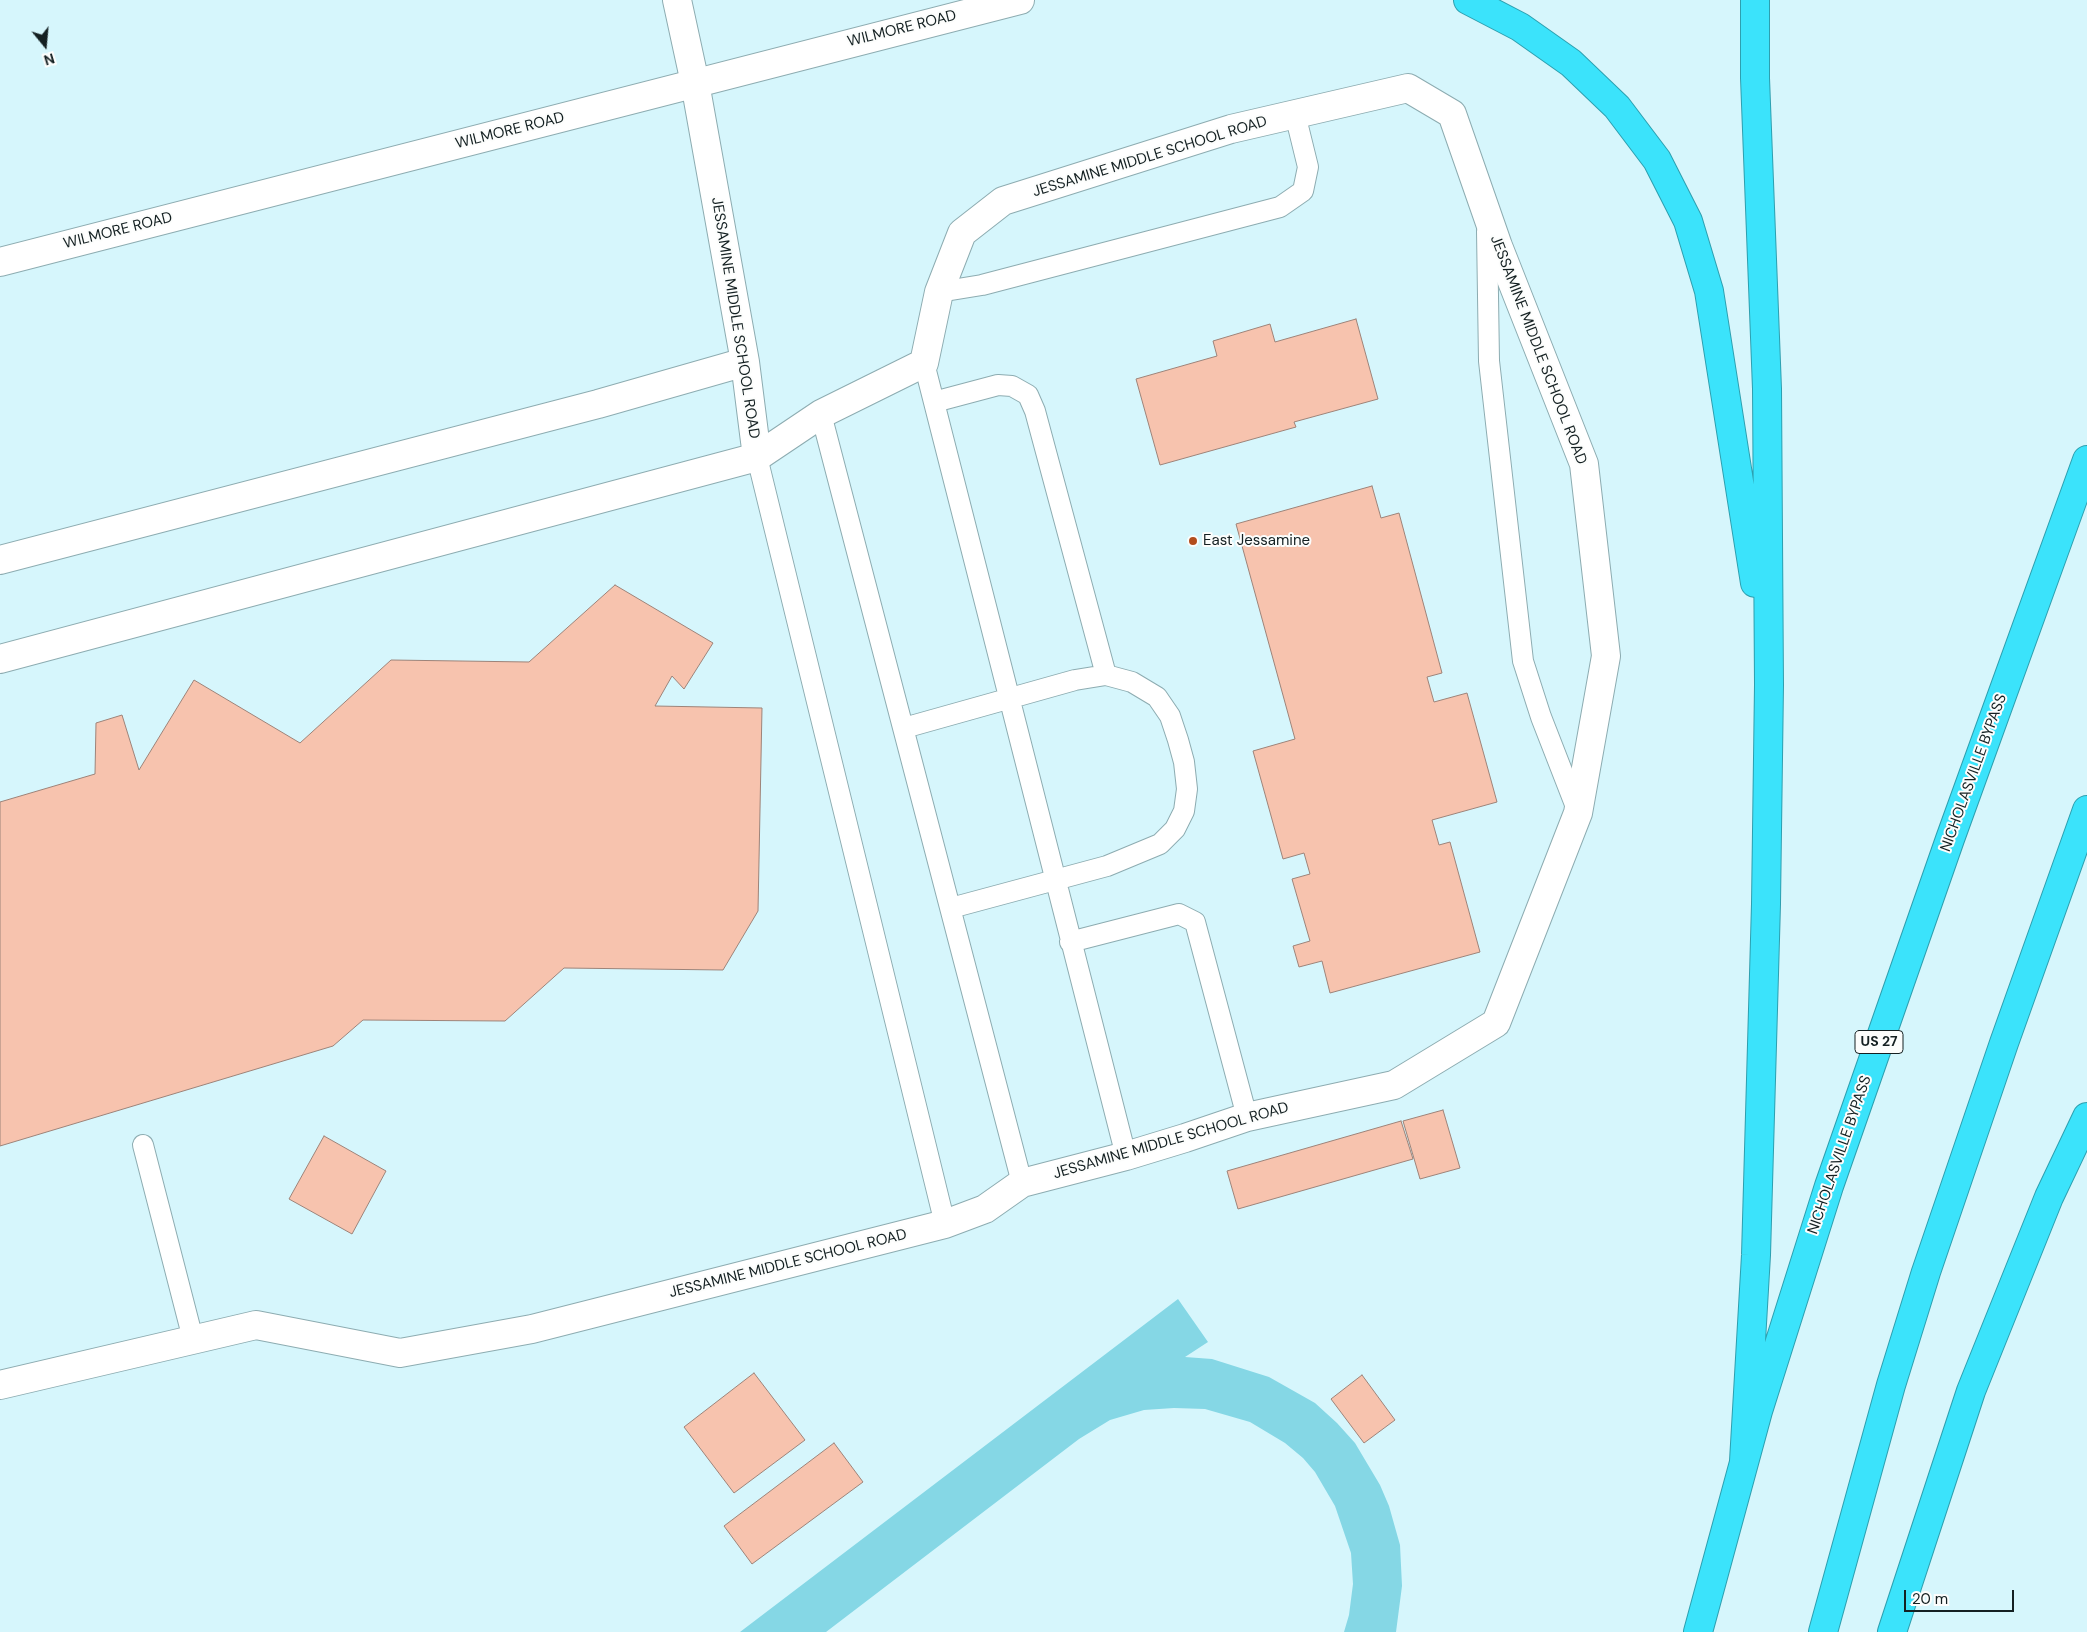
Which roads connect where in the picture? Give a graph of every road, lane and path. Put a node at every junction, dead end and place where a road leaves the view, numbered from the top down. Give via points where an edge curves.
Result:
1 (677, 0) edge
2 (1020, 0) edge
3 (1468, 0) edge
4 (1755, 0) edge
5 (695, 83) junction
6 (1295, 114) junction
7 (1486, 214) junction
8 (0, 262) edge
9 (939, 292) junction
10 (744, 362) junction
11 (924, 363) junction
12 (934, 402) junction
13 (821, 414) junction
14 (757, 457) junction
15 (2087, 460) edge
16 (0, 560) edge
17 (0, 659) edge
18 (1769, 671) junction
19 (1106, 675) junction
20 (1009, 699) junction
21 (904, 728) junction
22 (2087, 810) edge
23 (1578, 813) junction
24 (1055, 880) junction
25 (951, 908) junction
26 (1070, 942) junction
27 (1247, 1117) junction
28 (2087, 1118) edge
29 (143, 1145) dead end
30 (1126, 1156) junction
31 (1022, 1183) junction
32 (945, 1224) junction
33 (193, 1339) junction
34 (0, 1385) edge
35 (1744, 1461) junction
36 (1698, 1632) edge
37 (1823, 1632) edge
38 (1892, 1632) edge

1 - 5 street, JESSAMINE MIDDLE SCHOOL ROAD
2 - 5 street, WILMORE ROAD
3 - 18 highway via 1520,27 1571,62 1617,107 1657,160 1688,221 1709,291
4 - 18 highway via 1767,398
5 - 8 street, WILMORE ROAD
5 - 10 street, JESSAMINE MIDDLE SCHOOL ROAD
6 - 7 street, JESSAMINE MIDDLE SCHOOL ROAD via 1408,88 1452,114
6 - 9 street, JESSAMINE MIDDLE SCHOOL ROAD via 1231,130 1003,201 962,233
6 - 9 lane via 1308,167 1302,191 1280,207 982,285
7 - 23 lane via 1489,361 1523,661
7 - 23 street, JESSAMINE MIDDLE SCHOOL ROAD via 1584,464 1606,656
9 - 11 street, JESSAMINE MIDDLE SCHOOL ROAD
10 - 14 street, JESSAMINE MIDDLE SCHOOL ROAD
10 - 16 street via 598,404
11 - 12 lane
11 - 13 street, JESSAMINE MIDDLE SCHOOL ROAD
12 - 19 lane via 998,385 1012,386 1028,395
12 - 20 lane
13 - 14 street, JESSAMINE MIDDLE SCHOOL ROAD
13 - 21 lane
14 - 17 street
14 - 32 lane
15 - 35 highway, NICHOLASVILLE BYPASS / US 27 via 1853,1116 1792,1299
18 - 35 highway via 1756,1255
19 - 20 lane via 1075,680
19 - 24 lane via 1132,682 1157,697 1170,716 1184,762 1184,811 1175,829 1160,844 1107,866
20 - 21 lane
20 - 24 lane
21 - 25 lane
22 - 37 highway via 2000,1052 1890,1384
23 - 27 street, JESSAMINE MIDDLE SCHOOL ROAD via 1496,1023 1394,1085
24 - 25 lane
24 - 26 lane
25 - 31 lane
26 - 27 lane via 1179,914 1195,922
26 - 30 lane
27 - 30 street, JESSAMINE MIDDLE SCHOOL ROAD
28 - 38 highway via 2049,1197 1971,1391
29 - 33 lane
30 - 31 street, JESSAMINE MIDDLE SCHOOL ROAD
31 - 32 street, JESSAMINE MIDDLE SCHOOL ROAD via 985,1209
32 - 33 street, JESSAMINE MIDDLE SCHOOL ROAD via 532,1329 400,1353 256,1325
33 - 34 street, JESSAMINE MIDDLE SCHOOL ROAD
35 - 36 highway, NICHOLASVILLE BYPASS / US 27

